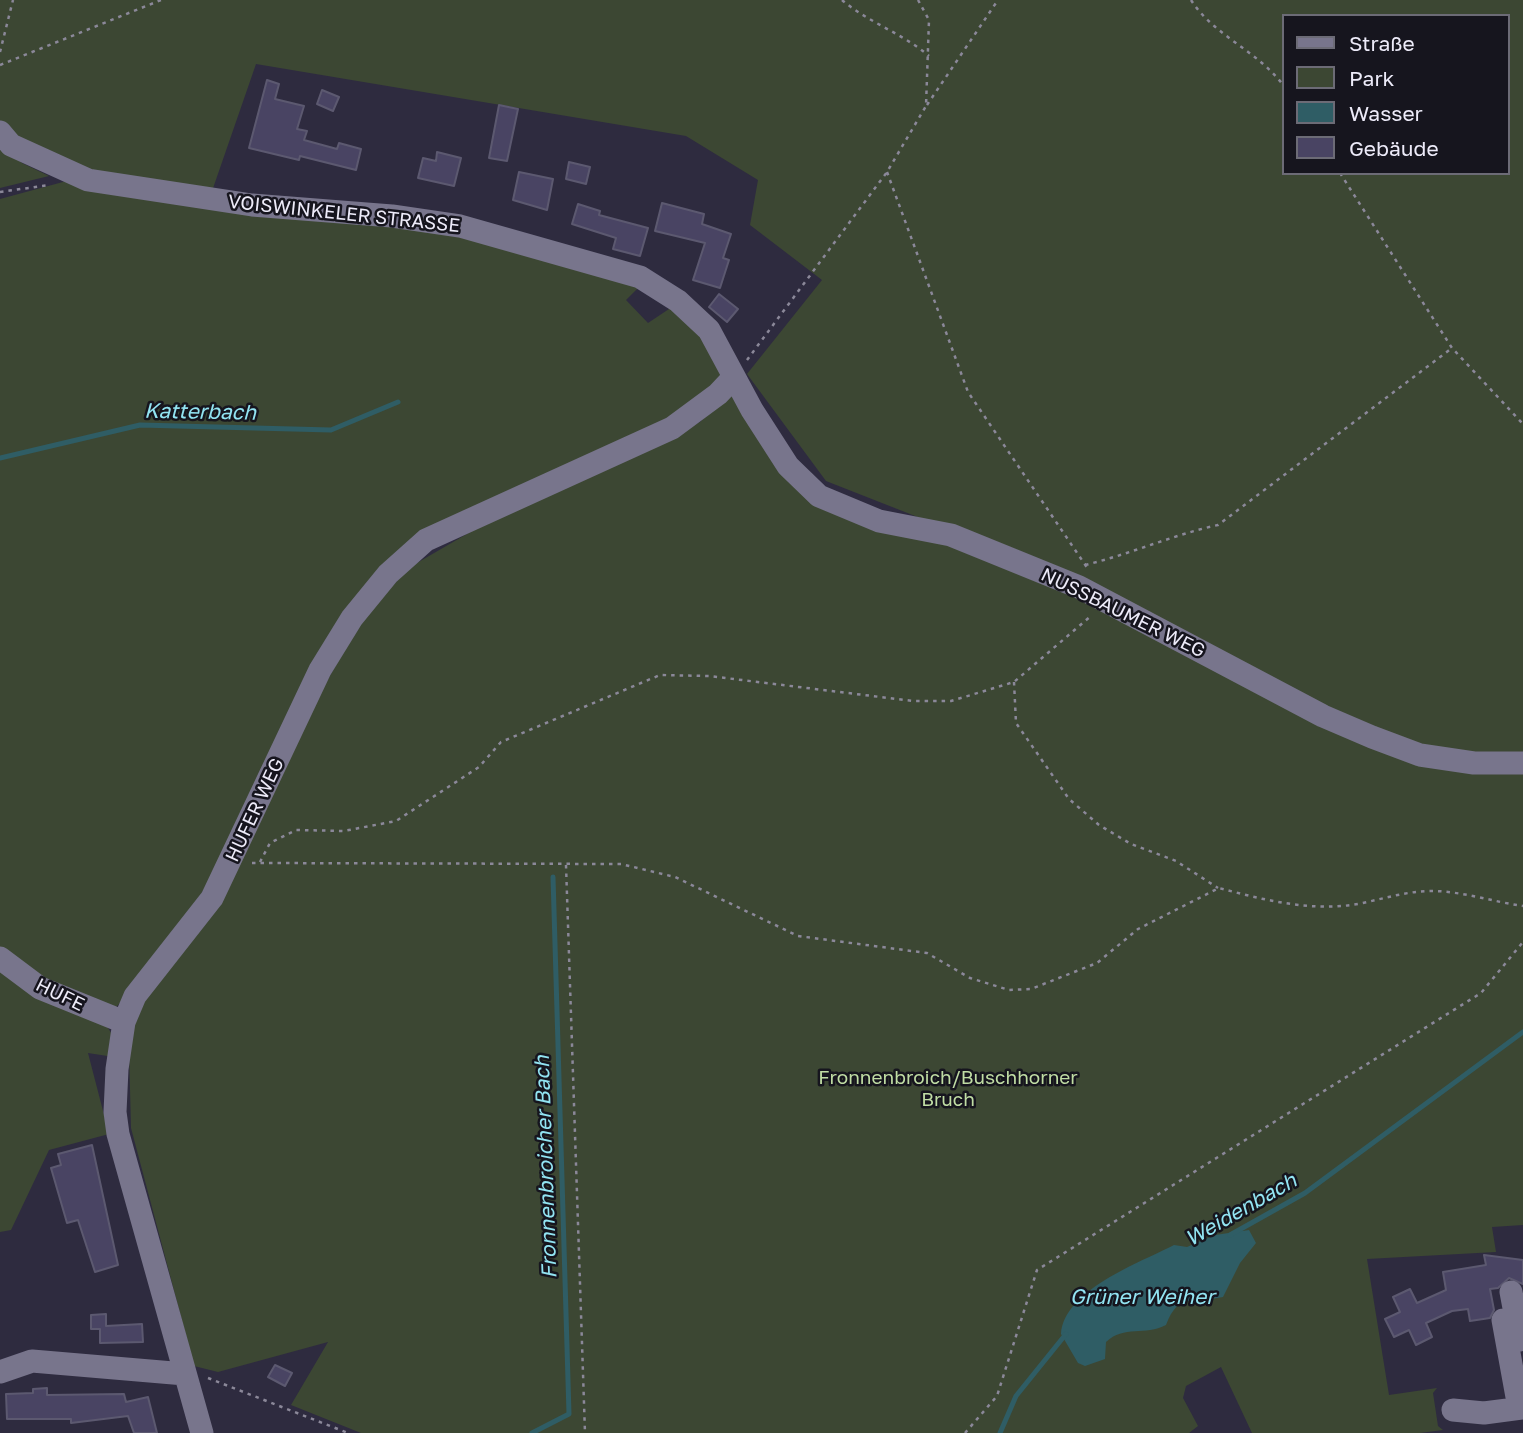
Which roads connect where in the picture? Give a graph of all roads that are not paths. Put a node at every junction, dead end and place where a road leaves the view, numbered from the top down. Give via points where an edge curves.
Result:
1 (0, 132) edge
2 (734, 377) junction
3 (1523, 763) edge
4 (0, 958) edge
5 (124, 1022) junction
6 (1511, 1292) dead end
7 (1503, 1320) dead end
8 (1523, 1358) edge
9 (0, 1372) edge
10 (185, 1374) junction
11 (1521, 1408) edge
12 (1453, 1410) dead end
13 (202, 1433) edge

1 - 2 street, VOISWINKELER STRASSE via 11,145 89,180 252,205 460,226 640,277 678,301 709,330
2 - 3 street, NUSSBAUMER WEG via 788,466 819,496 878,521 951,535 1108,602 1323,716 1372,737 1420,755 1474,763
2 - 5 street, HUFER WEG via 672,428 426,540 388,574 352,618 320,670 228,866 198,918 135,996
4 - 5 street, HUFE via 40,988
5 - 10 street, HUFER WEG via 115,1112 118,1134
6 - 8 street
7 - 11 street
9 - 10 street via 32,1361
10 - 13 street, HUFER WEG
11 - 12 street via 1484,1413

